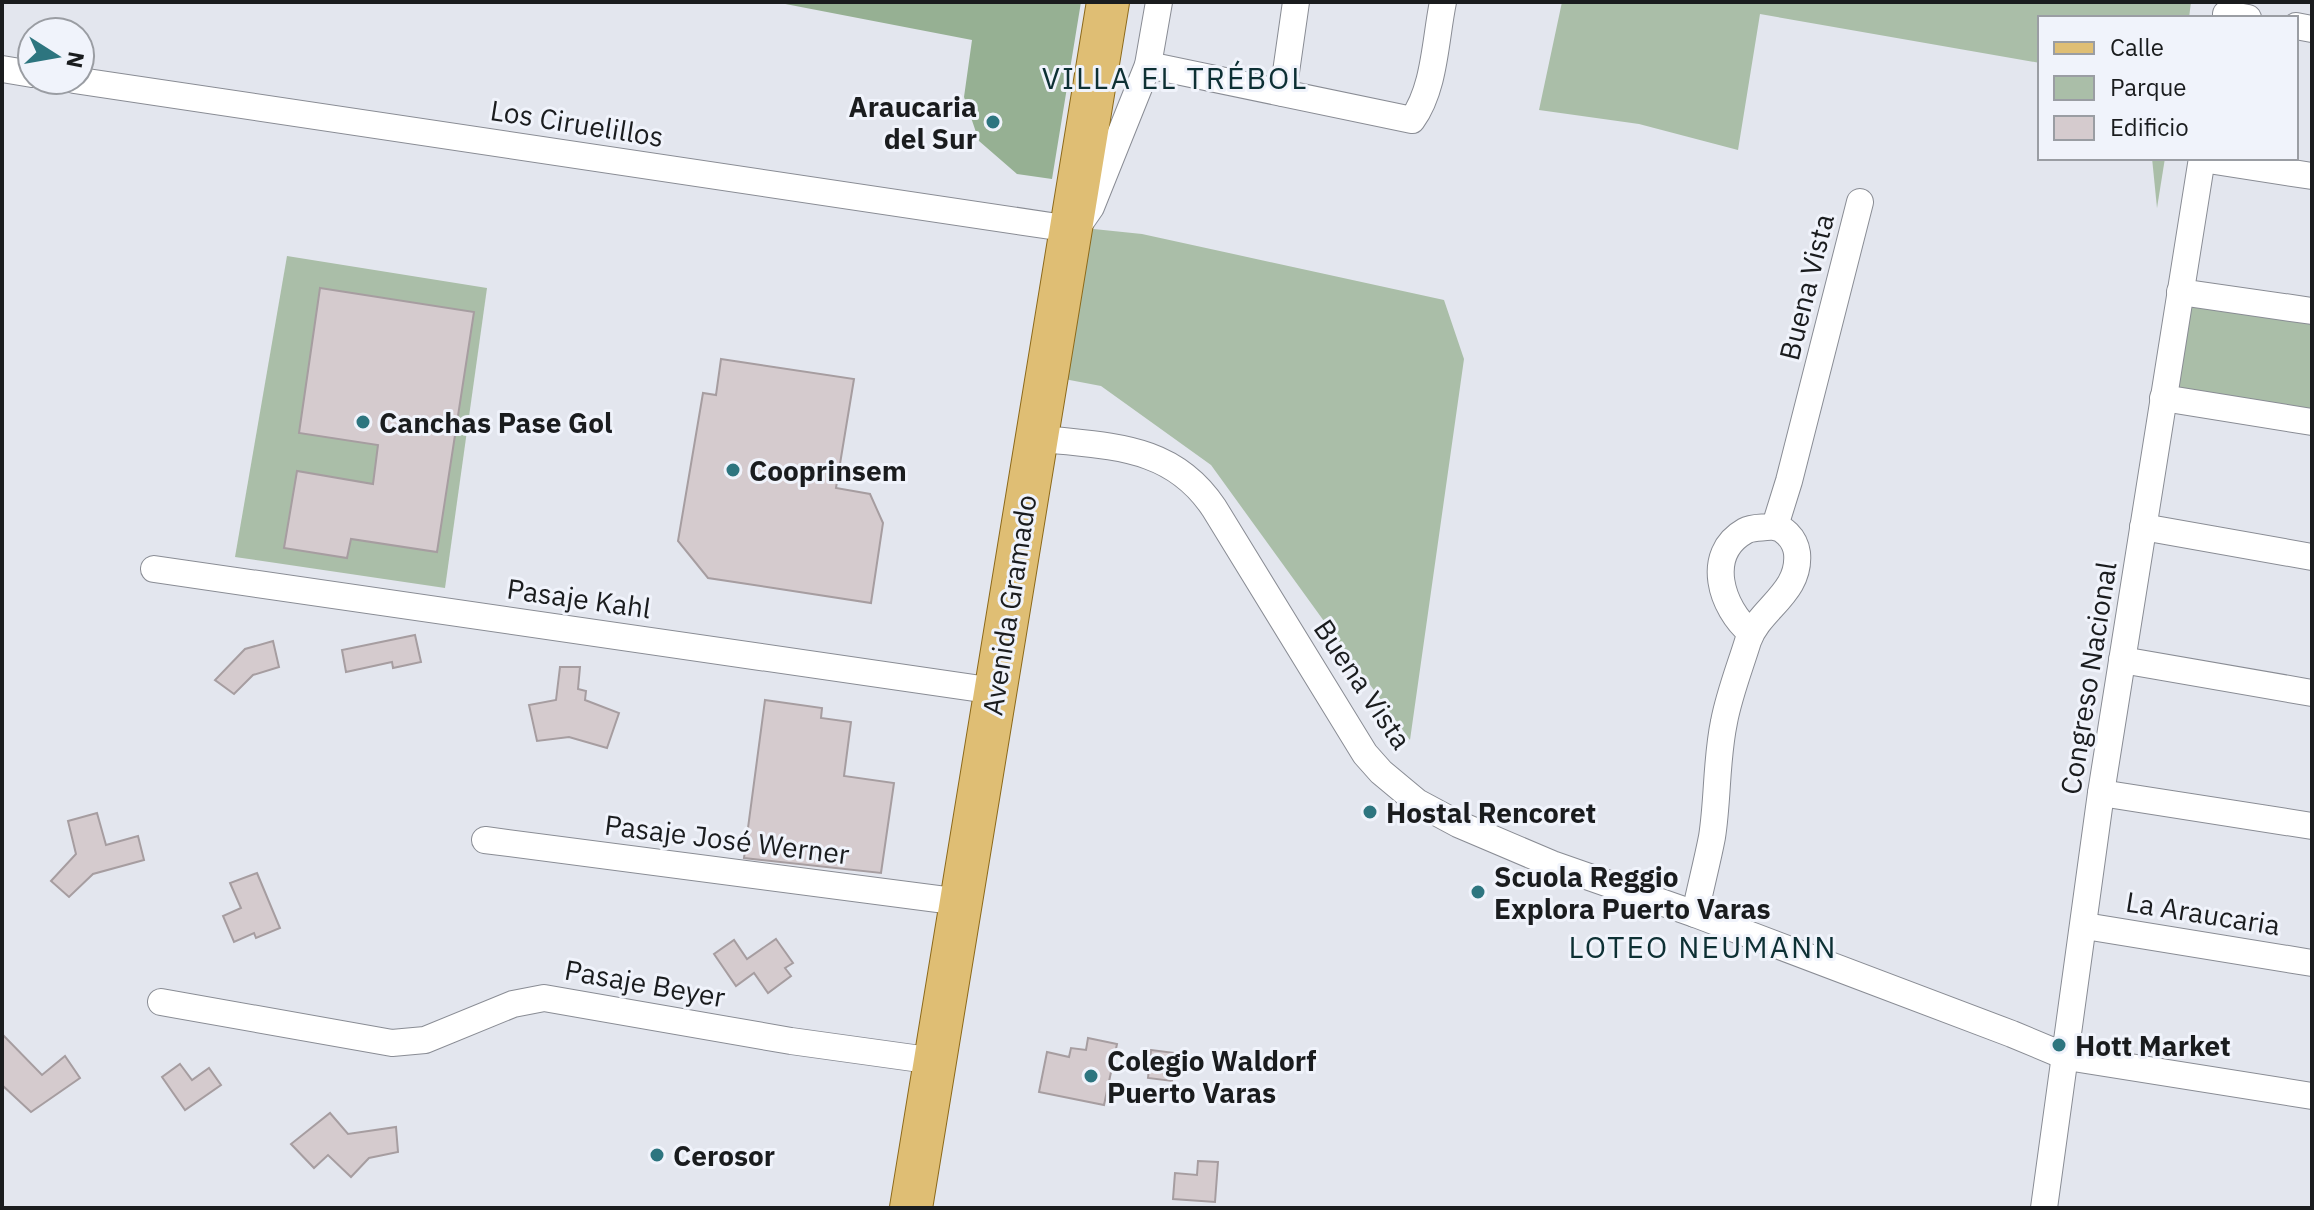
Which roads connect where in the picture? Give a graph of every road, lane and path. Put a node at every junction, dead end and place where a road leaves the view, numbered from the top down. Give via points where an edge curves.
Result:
1 (1108, 2) edge
2 (1159, 2) edge
3 (1296, 2) edge
4 (1443, 2) edge
5 (1148, 65) junction
6 (96, 83) edge
7 (1283, 93) junction
8 (2202, 160) edge
9 (2214, 160) edge
10 (2312, 176) edge
11 (1860, 202) dead end
12 (1071, 229) junction
13 (2180, 292) junction
14 (2312, 311) edge
15 (2163, 398) junction
16 (2312, 422) edge
17 (1037, 438) junction
18 (1775, 526) junction
19 (2143, 527) junction
20 (2312, 557) edge
21 (154, 569) dead end
22 (1751, 633) junction
23 (2122, 660) junction
24 (995, 691) junction
25 (2312, 693) edge
26 (2101, 793) junction
27 (2312, 826) edge
28 (485, 840) dead end
29 (961, 902) junction
30 (1695, 914) junction
31 (2085, 926) junction
32 (2312, 963) edge
33 (161, 1002) dead end
34 (2067, 1057) junction
35 (935, 1061) junction
36 (2312, 1096) edge
37 (2051, 1207) edge
38 (911, 1208) edge

1 - 12 main road, Avenida Gramado
2 - 5 street
3 - 7 street
4 - 7 street via 1426,92 1412,120
5 - 7 street
5 - 12 street via 1091,207
6 - 12 street, Los Ciruelillos
8 - 13 street, Congreso Nacional
9 - 10 street
11 - 18 street, Buena Vista
12 - 17 main road, Avenida Gramado
13 - 14 street
13 - 15 street, Congreso Nacional
15 - 16 street
15 - 19 street, Congreso Nacional
17 - 24 main road, Avenida Gramado
17 - 30 street, Buena Vista via 1144,453 1192,480 1351,736 1381,772 1417,802 1552,864
18 - 22 street via 1789,535 1797,552 1793,578
18 - 22 street via 1747,529 1729,544 1720,565 1720,584 1739,623
19 - 20 street
19 - 23 street, Congreso Nacional
21 - 24 street, Pasaje Kahl
22 - 30 street via 1724,721 1712,836
23 - 25 street
23 - 26 street, Congreso Nacional
24 - 29 main road, Avenida Gramado
26 - 27 street
26 - 31 street, Congreso Nacional
28 - 29 street, Pasaje José Werner
29 - 35 main road, Avenida Gramado
30 - 34 street, Buena Vista
31 - 32 street, La Araucaria
31 - 34 street, Congreso Nacional
33 - 35 street, Pasaje Beyer via 392,1043 425,1040 513,1004 544,998
34 - 36 street, Buena Vista
34 - 37 street, Congreso Nacional
35 - 38 main road, Avenida Gramado

